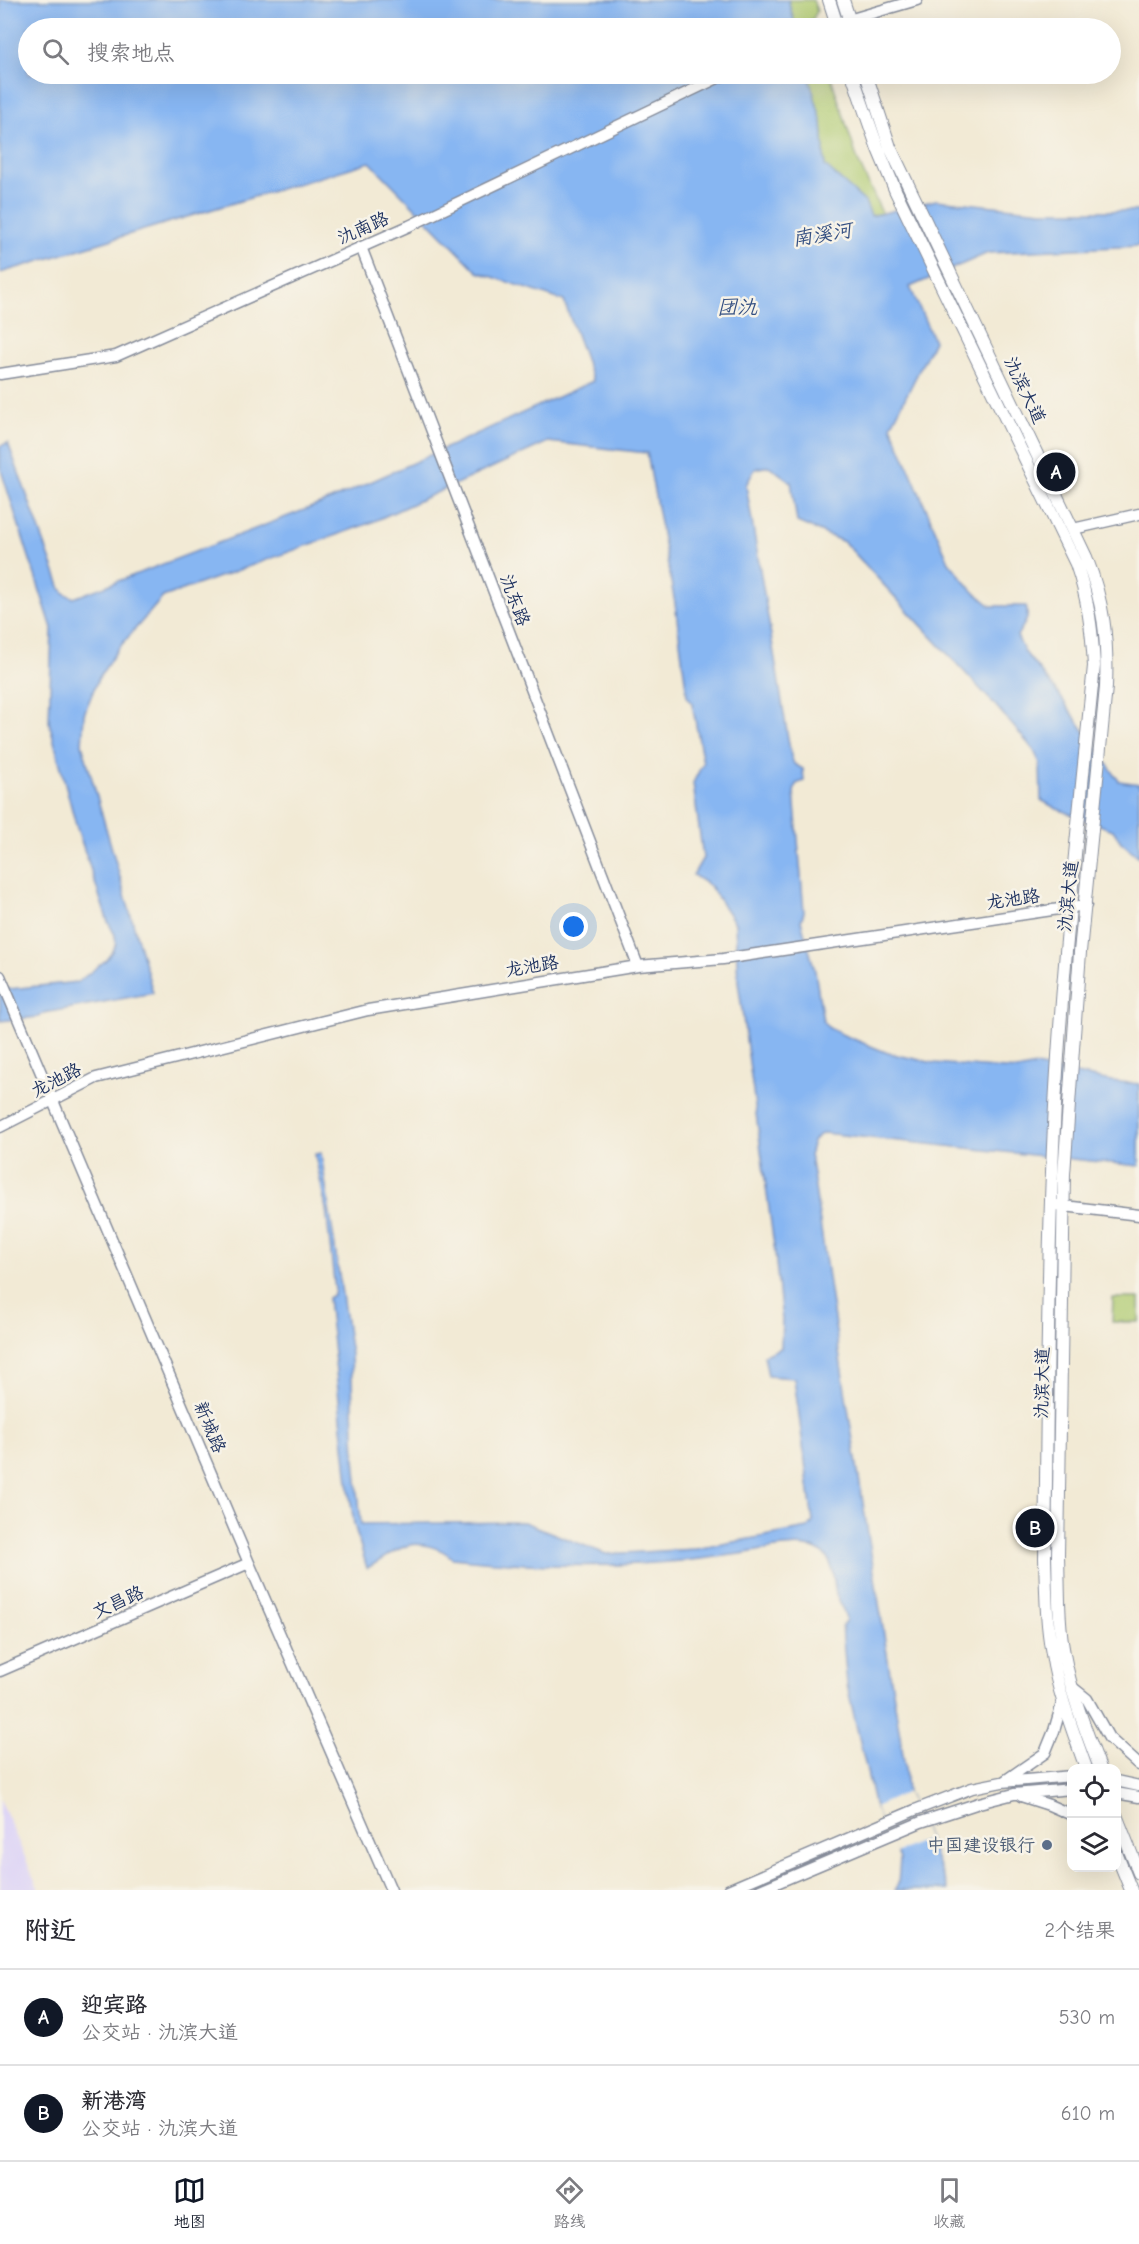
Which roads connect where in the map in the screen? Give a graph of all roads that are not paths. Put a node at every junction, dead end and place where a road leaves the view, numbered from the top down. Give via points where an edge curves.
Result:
1 (829, 0) edge
2 (843, 0) edge
3 (917, 0) edge
4 (835, 18) edge
5 (848, 18) edge
6 (867, 18) edge
7 (705, 84) edge
8 (855, 84) edge
9 (869, 84) edge
10 (361, 247) junction
11 (944, 277) junction
12 (0, 374) edge
13 (1139, 514) edge
14 (1073, 529) junction
15 (1086, 905) junction
16 (1071, 907) junction
17 (638, 966) junction
18 (1, 978) edge
19 (54, 1099) junction
20 (0, 1127) edge
21 (1058, 1173) junction
22 (1051, 1204) junction
23 (1064, 1205) junction
24 (1139, 1215) edge
25 (249, 1563) junction
26 (0, 1671) edge
27 (1072, 1687) junction
28 (1063, 1700) junction
29 (1085, 1764) edge
30 (1099, 1764) edge
31 (1139, 1765) edge
32 (1067, 1776) edge
33 (1002, 1782) junction
34 (1121, 1782) edge
35 (1139, 1786) edge
36 (1067, 1789) edge
37 (1014, 1794) junction
38 (1121, 1794) edge
39 (1139, 1797) edge
40 (1067, 1813) edge
41 (1117, 1818) edge
42 (1121, 1864) edge
43 (1139, 1873) edge
44 (391, 1890) edge
45 (728, 1890) edge
46 (760, 1890) edge
47 (1131, 1890) edge

1 - 4 main road
2 - 5 main road
3 - 6 street
7 - 10 street, 氿南路
8 - 11 main road, 氿滨大道 via 896,192
9 - 11 main road, 氿滨大道 via 890,147
10 - 12 street, 氿南路 via 116,356
10 - 17 street, 氿东路
11 - 14 main road, 氿滨大道
11 - 16 main road, 氿滨大道 via 1086,593 1094,666
13 - 14 street
14 - 15 main road, 氿滨大道 via 1098,588 1107,653
15 - 16 street, 龙池路
15 - 21 main road, 氿滨大道
16 - 17 street, 龙池路 via 723,959
16 - 21 main road, 氿滨大道 via 1058,1061
17 - 19 street, 龙池路 via 368,1010 96,1078
18 - 19 street, 新城路
19 - 20 street, 龙池路
19 - 25 street, 新城路
21 - 22 main road, 氿滨大道
21 - 23 main road, 氿滨大道
22 - 23 street
22 - 28 main road, 氿滨大道 via 1045,1558 1050,1643
23 - 24 street
23 - 27 main road, 氿滨大道 via 1058,1557 1059,1617
25 - 26 street, 文昌路
25 - 44 street, 新城路
27 - 30 main road, 氿滨大道
27 - 31 street via 1087,1699 1109,1738
28 - 29 main road, 氿滨大道
28 - 33 street via 1045,1753
32 - 33 street
33 - 45 street via 972,1788 915,1810
34 - 35 street
36 - 37 street
37 - 40 street
37 - 46 street via 921,1822
38 - 39 street
41 - 43 main road
42 - 47 main road

